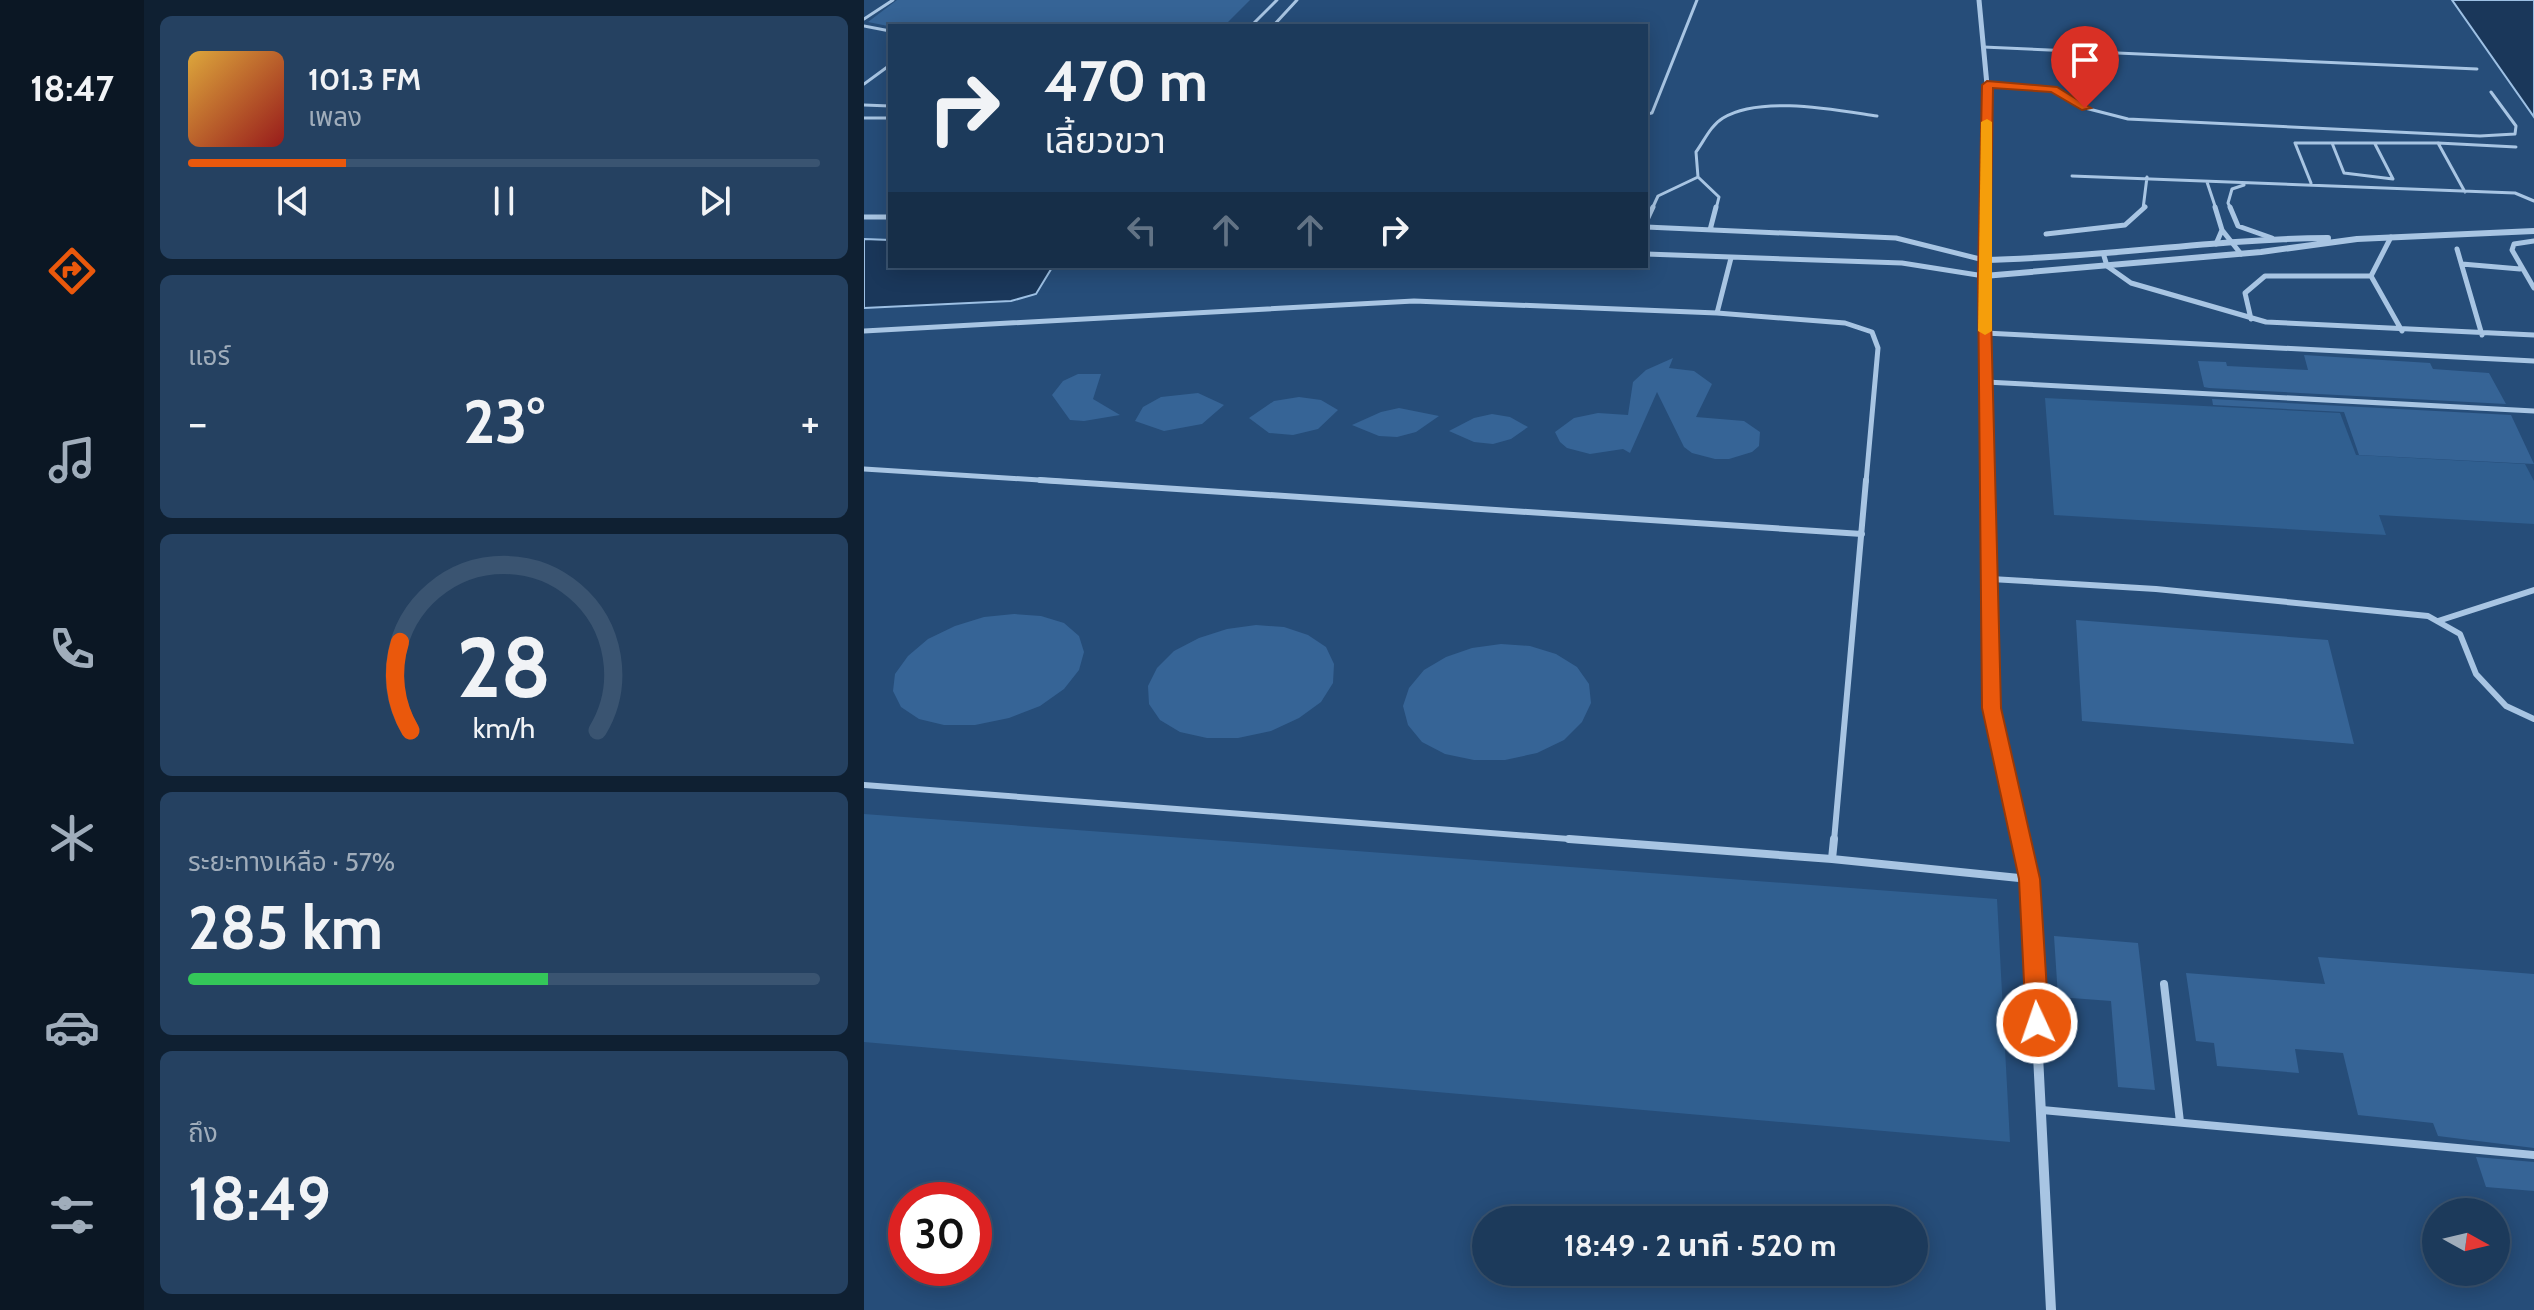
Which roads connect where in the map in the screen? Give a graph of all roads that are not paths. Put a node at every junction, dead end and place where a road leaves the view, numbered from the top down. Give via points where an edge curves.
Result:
1 (893, 0) edge
2 (1277, 0) edge
3 (1297, 0) edge
4 (1697, 0) edge
5 (1979, 0) edge
6 (864, 19) edge
7 (1253, 24) edge
8 (1275, 24) edge
9 (864, 26) edge
10 (888, 31) edge
11 (1983, 47) junction
12 (888, 66) edge
13 (2477, 69) dead end
14 (864, 84) edge
15 (1987, 85) junction
16 (2491, 92) dead end
17 (864, 105) edge
18 (888, 106) edge
19 (1648, 114) edge
20 (1877, 116) dead end
21 (864, 118) edge
22 (888, 118) edge
23 (2332, 143) junction
24 (2438, 143) junction
25 (2375, 144) junction
26 (2516, 147) dead end
27 (2072, 176) dead end
28 (1698, 177) junction
29 (2147, 177) junction
30 (2207, 182) junction
31 (2251, 183) junction
32 (2311, 183) junction
33 (2465, 192) junction
34 (2534, 201) edge
35 (864, 217) edge
36 (888, 217) edge
37 (1648, 220) edge
38 (1648, 225) edge
39 (2238, 226) junction
40 (1710, 230) junction
41 (2222, 230) junction
42 (2534, 231) edge
43 (2046, 234) dead end
44 (2391, 237) junction
45 (2272, 238) junction
46 (2357, 239) junction
47 (2244, 241) junction
48 (2534, 241) edge
49 (2234, 242) junction
50 (2216, 244) junction
51 (2457, 249) dead end
52 (1648, 254) edge
53 (2241, 254) junction
54 (2104, 256) junction
55 (1731, 258) junction
56 (1984, 260) junction
57 (2462, 264) junction
58 (2107, 266) junction
59 (2520, 269) junction
60 (1984, 276) junction
61 (2371, 276) junction
62 (2534, 288) edge
63 (1717, 313) junction
64 (2251, 319) junction
65 (864, 331) edge
66 (2402, 331) junction
67 (1985, 333) junction
68 (2482, 335) junction
69 (2534, 335) edge
70 (2534, 361) edge
71 (1986, 382) junction
72 (2534, 411) edge
73 (864, 469) edge
74 (1862, 534) junction
75 (1991, 579) junction
76 (2534, 590) edge
77 (2438, 621) junction
78 (2534, 719) edge
79 (864, 785) edge
80 (1832, 859) junction
81 (2029, 879) junction
82 (2164, 984) dead end
83 (2042, 1110) junction
84 (2180, 1122) junction
85 (2534, 1155) edge
86 (2051, 1310) edge

1 - 6 lane
2 - 7 lane
3 - 8 lane
4 - 19 lane
5 - 11 street
9 - 10 lane
11 - 13 lane
11 - 15 street
12 - 14 lane
15 - 16 lane via 2054,89 2085,108 2128,119 2515,134 2516,126
15 - 56 street
17 - 18 lane
20 - 28 lane via 1748,110 1722,119 1696,152
21 - 22 lane
23 - 25 lane
23 - 25 lane via 2344,173 2393,179
23 - 32 lane via 2295,143
24 - 25 lane
24 - 26 lane
24 - 33 lane
27 - 29 lane
28 - 37 lane via 1658,196
28 - 40 lane via 1719,197
29 - 30 lane
29 - 43 lane via 2145,208 2125,225
30 - 31 lane
30 - 41 lane
31 - 32 lane
31 - 39 lane via 2232,189 2228,203
32 - 33 lane
33 - 34 lane via 2515,193
35 - 36 lane
38 - 40 lane
39 - 45 lane
39 - 47 lane
40 - 56 lane via 1896,238
41 - 49 lane
41 - 50 lane
42 - 44 street
44 - 46 street
44 - 61 lane
45 - 46 street
45 - 47 street
46 - 53 street
47 - 49 street
47 - 53 lane
48 - 59 lane via 2514,244
49 - 50 street
49 - 53 lane
50 - 54 street
51 - 57 lane
52 - 55 lane
53 - 58 street
54 - 56 street
54 - 58 lane
55 - 60 lane via 1902,263
55 - 63 lane
56 - 60 street
57 - 59 lane
57 - 68 lane
58 - 60 street
58 - 64 lane via 2131,283
59 - 62 lane
60 - 67 street
61 - 64 lane via 2265,276 2245,293
61 - 66 lane
63 - 65 lane via 1414,301
63 - 74 lane via 1845,323 1872,332 1878,348
64 - 66 lane
66 - 68 lane
67 - 70 lane
67 - 71 street
68 - 69 lane
71 - 72 lane
71 - 75 street
73 - 74 lane
74 - 80 lane
75 - 77 lane via 2156,589
75 - 81 street via 1991,708
76 - 77 lane
77 - 78 lane via 2460,634 2476,674 2506,706
79 - 80 lane
80 - 81 lane
81 - 83 street
82 - 84 lane
83 - 84 lane
83 - 86 street
84 - 85 lane

